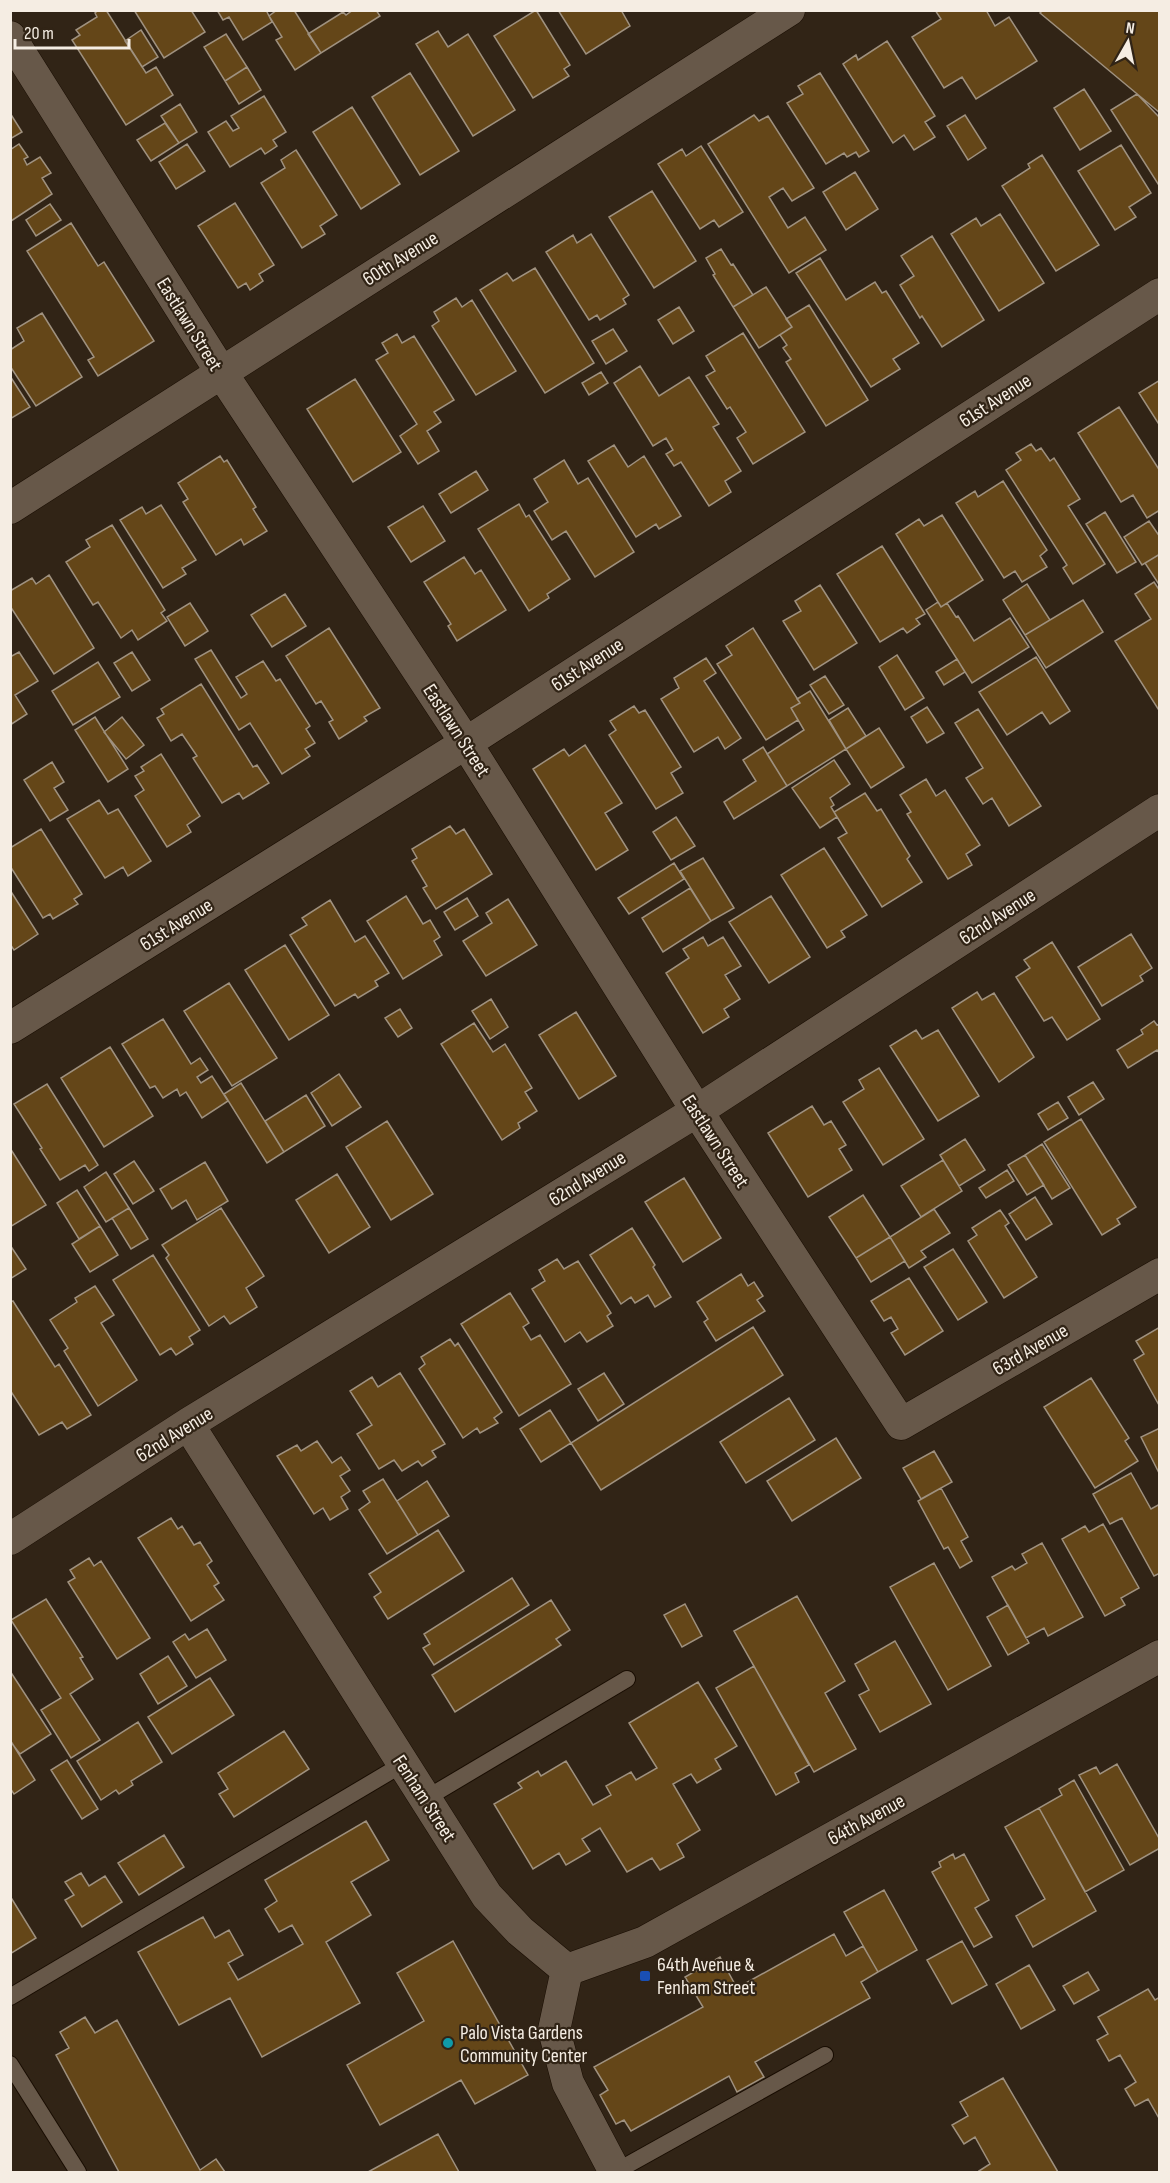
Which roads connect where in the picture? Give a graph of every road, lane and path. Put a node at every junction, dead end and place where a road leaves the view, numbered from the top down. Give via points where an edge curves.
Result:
1 (789, 10) edge
2 (10, 37) edge
3 (1160, 294) edge
4 (221, 372) junction
5 (10, 508) edge
6 (466, 743) junction
7 (1160, 810) edge
8 (10, 1028) edge
9 (697, 1111) junction
10 (1160, 1274) edge
11 (188, 1424) junction
12 (901, 1425) joint
13 (10, 1539) edge
14 (1160, 1656) edge
15 (627, 1679) dead end
16 (403, 1764) junction
17 (425, 1799) junction
18 (567, 1970) junction
19 (10, 1997) edge
20 (825, 2055) dead end
21 (10, 2064) edge
22 (78, 2172) edge
23 (615, 2172) edge

1 - 4 street, 60th Avenue
2 - 4 street, Eastlawn Street
3 - 6 street, 61st Avenue
4 - 5 street, 60th Avenue
4 - 6 street, Eastlawn Street
6 - 8 street, 61st Avenue
6 - 9 street, Eastlawn Street
7 - 9 street, 62nd Avenue
9 - 11 street, 62nd Avenue
9 - 12 street, Eastlawn Street
10 - 12 street, 63rd Avenue
11 - 13 street, 62nd Avenue
11 - 16 street, Fenham Street
14 - 18 street, 64th Avenue via 645,1942
15 - 17 lane
16 - 17 street, Fenham Street
16 - 19 lane
17 - 18 street, Fenham Street via 487,1896 520,1931
18 - 23 street via 554,2030 568,2083
20 - 23 lane
21 - 22 lane

